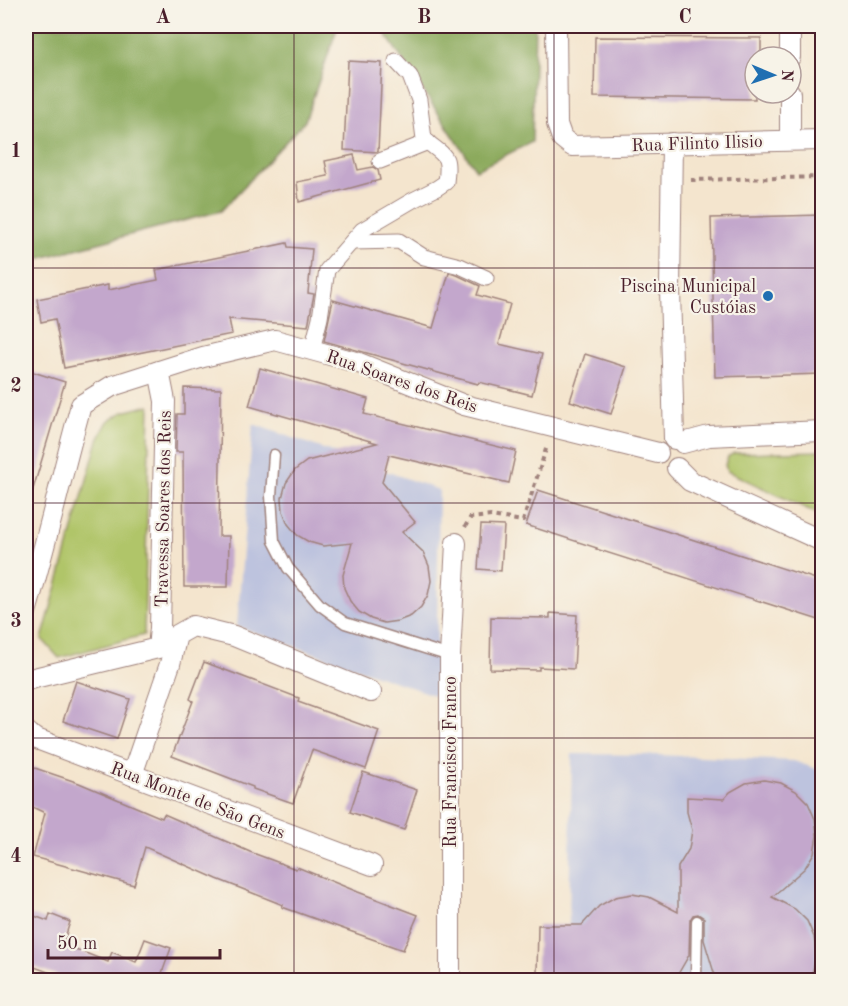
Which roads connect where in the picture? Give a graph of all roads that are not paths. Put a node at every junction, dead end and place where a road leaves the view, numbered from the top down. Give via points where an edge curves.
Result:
1 (556, 26) edge
2 (790, 26) edge
3 (790, 45) edge
4 (396, 61) dead end
5 (790, 105) edge
6 (790, 140) junction
7 (822, 140) edge
8 (428, 142) junction
9 (672, 144) junction
10 (380, 161) dead end
11 (352, 242) junction
12 (486, 278) dead end
13 (312, 350) junction
14 (159, 371) junction
15 (822, 431) edge
16 (678, 441) junction
17 (658, 453) junction
18 (274, 455) dead end
19 (677, 468) junction
20 (822, 540) edge
21 (456, 543) road end
22 (26, 612) edge
23 (158, 648) junction
24 (450, 656) junction
25 (170, 664) junction
26 (26, 680) edge
27 (372, 692) dead end
28 (26, 731) edge
29 (132, 775) junction
30 (372, 865) dead end
31 (697, 921) dead end
32 (450, 981) edge
33 (696, 981) edge

1 - 9 street, Rua Filinto Ilisio via 556,124 562,138 572,146
2 - 3 street
4 - 8 street via 410,76 419,100 424,139
5 - 6 street
6 - 7 street, Rua Filinto Ilisio
6 - 9 street, Rua Filinto Ilisio
8 - 10 street
8 - 11 street via 444,154 448,166 446,182 362,230
9 - 16 street via 670,289
11 - 12 street via 399,241 424,257 460,266
11 - 13 street via 327,270
13 - 14 street, Rua Soares dos Reis via 275,340
13 - 17 street, Rua Soares dos Reis via 359,363 464,405
14 - 22 street, Rua Soares dos Reis via 112,386 81,405
14 - 23 street, Travessa Soares dos Reis via 165,401
15 - 16 street
16 - 17 street via 669,439 661,444
16 - 19 street via 686,447 687,457
17 - 19 street via 663,466
18 - 24 lane via 274,541 288,568 320,605 345,623
19 - 20 street via 690,481
21 - 24 street, Rua Francisco Franco
23 - 25 street
23 - 26 street
24 - 32 street, Rua Francisco Franco
25 - 27 street via 177,635 193,626 234,636
25 - 29 street
28 - 29 street, Rua Monte de São Gens via 34,738
29 - 30 street, Rua Monte de São Gens
31 - 33 lane

